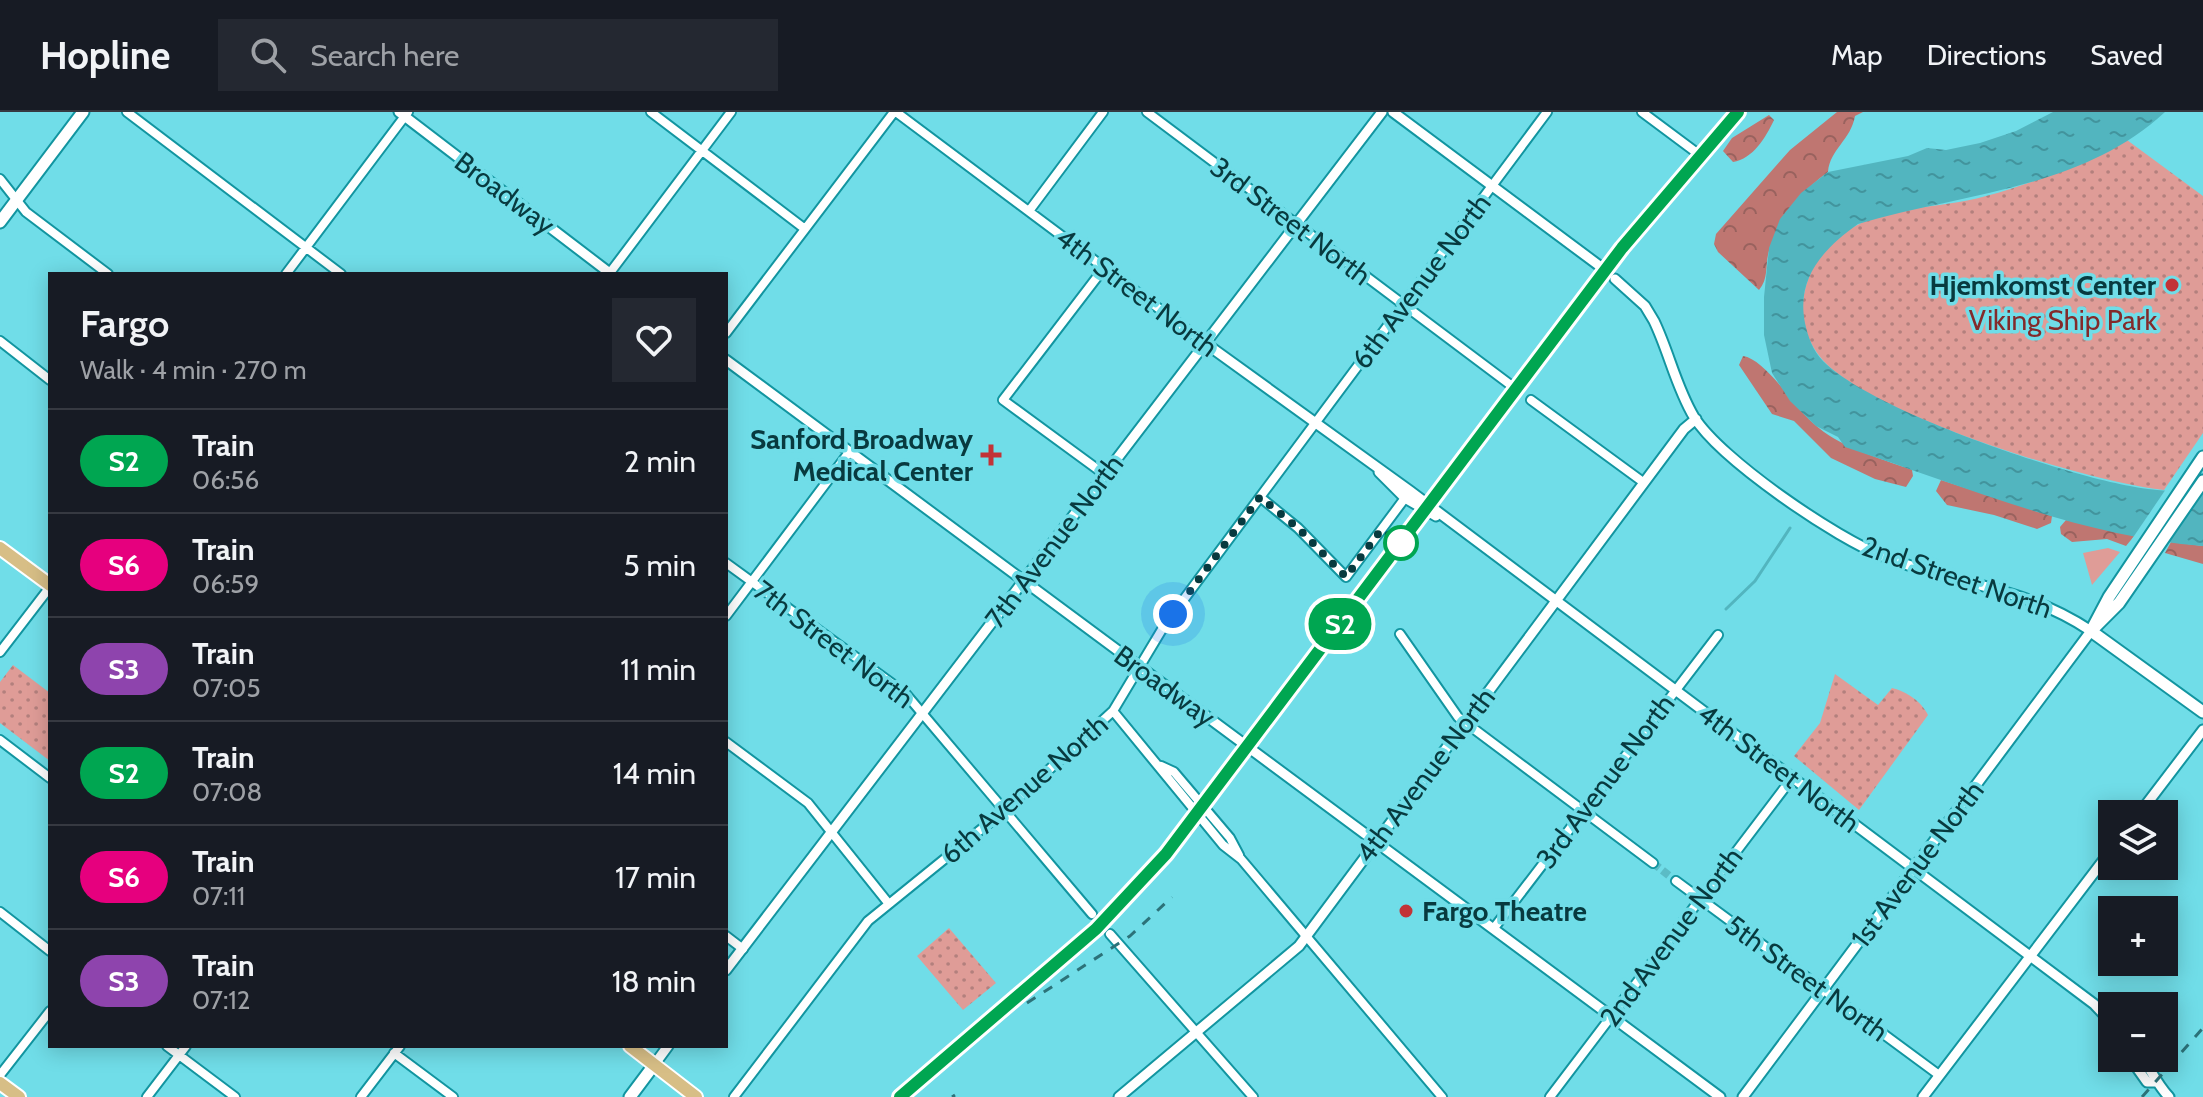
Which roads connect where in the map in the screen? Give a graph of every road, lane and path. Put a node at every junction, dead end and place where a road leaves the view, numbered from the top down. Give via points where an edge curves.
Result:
1 (83, 112) edge
2 (127, 112) edge
3 (651, 112) edge
4 (731, 112) edge
5 (895, 112) edge
6 (1103, 112) edge
7 (1147, 112) edge
8 (1382, 112) edge
9 (1393, 112) edge
10 (1547, 112) edge
11 (1642, 112) edge
12 (404, 114) edge
13 (702, 151) junction
14 (1697, 153) dead end
15 (0, 179) edge
16 (1491, 187) junction
17 (18, 198) junction
18 (1029, 211) junction
19 (0, 222) edge
20 (1296, 225) junction
21 (805, 229) junction
22 (306, 248) junction
23 (1601, 267) dead end
24 (1104, 268) junction
25 (105, 272) edge
26 (288, 272) edge
27 (338, 272) edge
28 (607, 272) edge
29 (611, 272) edge
30 (1615, 279) dead end
31 (1403, 305) junction
32 (728, 330) edge
33 (0, 341) edge
34 (1205, 343) junction
35 (728, 361) edge
36 (48, 378) edge
37 (1512, 386) dead end
38 (1531, 400) dead end
39 (1696, 419) junction
40 (1315, 425) junction
41 (850, 451) junction
42 (2203, 457) edge
43 (1379, 472) junction
44 (1104, 474) junction
45 (2203, 481) edge
46 (1643, 482) junction
47 (1260, 497) junction
48 (1405, 498) junction
49 (1443, 518) junction
50 (0, 548) edge
51 (728, 564) edge
52 (1025, 581) junction
53 (753, 583) junction
54 (48, 584) edge
55 (48, 589) edge
56 (2114, 600) junction
57 (1554, 601) junction
58 (728, 614) edge
59 (2091, 631) junction
60 (1400, 634) dead end
61 (1718, 635) dead end
62 (0, 652) edge
63 (1138, 666) junction
64 (1675, 689) junction
65 (1113, 711) junction
66 (923, 712) junction
67 (2203, 712) edge
68 (1465, 722) junction
69 (2203, 730) edge
70 (0, 740) edge
71 (728, 743) edge
72 (48, 776) edge
73 (1792, 778) junction
74 (2150, 800) edge
75 (1582, 809) junction
76 (1005, 810) junction
77 (832, 833) junction
78 (1375, 840) junction
79 (1653, 863) tunnel mouth
80 (2098, 867) edge
81 (1914, 869) junction
82 (1676, 881) tunnel mouth
83 (1700, 899) junction
84 (889, 904) junction
85 (0, 912) edge
86 (1092, 914) dead end
87 (1494, 928) junction
88 (1110, 934) dead end
89 (1306, 936) junction
90 (728, 938) edge
91 (48, 949) edge
92 (743, 949) junction
93 (2030, 956) junction
94 (728, 968) edge
95 (1823, 990) junction
96 (2098, 1008) edge
97 (48, 1014) edge
98 (1611, 1015) junction
99 (1196, 1034) junction
100 (170, 1048) edge
101 (184, 1048) edge
102 (633, 1048) edge
103 (667, 1048) edge
104 (397, 1050) edge
105 (179, 1055) junction
106 (654, 1065) junction
107 (2140, 1072) edge
108 (2153, 1072) edge
109 (0, 1075) edge
110 (1939, 1075) junction
111 (2155, 1082) junction
112 (0, 1083) edge
113 (19, 1097) edge
114 (147, 1097) edge
115 (235, 1097) edge
116 (361, 1097) edge
117 (453, 1097) edge
118 (630, 1097) edge
119 (696, 1097) edge
120 (734, 1097) edge
121 (1119, 1097) edge
122 (1253, 1097) edge
123 (1442, 1097) edge
124 (1550, 1097) edge
125 (1720, 1097) edge
126 (1743, 1097) edge
127 (1923, 1097) edge
128 (2169, 1097) edge

1 - 17 main road
2 - 22 street
3 - 13 street
4 - 13 street
5 - 18 street, 4th Street North
5 - 21 street
6 - 18 street
7 - 20 street, 3rd Street North
8 - 20 street, 7th Avenue North
9 - 16 street
10 - 16 street, 6th Avenue North
11 - 14 street
12 - 22 street
12 - 28 street, Broadway
13 - 21 street
13 - 29 street
15 - 17 street
16 - 23 street
16 - 31 street, 6th Avenue North
17 - 19 main road
17 - 25 street via 26,212
18 - 24 street, 4th Street North
20 - 31 street, 3rd Street North
20 - 34 street, 7th Avenue North
21 - 32 street
22 - 26 street
22 - 27 street
24 - 34 street, 4th Street North
24 - 44 street via 1003,400
30 - 39 street, 2nd Street North via 1654,321
31 - 37 street, 3rd Street North
31 - 40 street, 6th Avenue North
33 - 36 street
34 - 40 street, 4th Street North
34 - 44 street, 7th Avenue North
35 - 41 street, Broadway
38 - 46 street
39 - 46 street, 4th Avenue North
39 - 59 street, 2nd Street North via 1744,465 1842,537 1885,558 2016,593
40 - 43 street, 4th Street North
40 - 47 street, 6th Avenue North
41 - 52 street, Broadway
41 - 53 street
42 - 56 main road, 1st Avenue North
43 - 48 street, 4th Street North
43 - 49 street, 4th Street North
44 - 52 street, 7th Avenue North
45 - 56 main road, 1st Avenue North
46 - 57 street, 4th Avenue North
47 - 48 street via 1346,577
47 - 63 street, 6th Avenue North
48 - 49 street, 4th Street North
49 - 57 street, 4th Street North
50 - 54 main road
51 - 53 street, 7th Street North
52 - 63 street, Broadway
52 - 66 street, 7th Avenue North
53 - 58 street
53 - 66 street, 7th Street North via 905,693
55 - 62 street
56 - 59 main road, 1st Avenue North
57 - 64 street, 4th Street North
57 - 68 street, 4th Avenue North
59 - 67 main road, 2nd Street North
59 - 81 street, 1st Avenue North
60 - 68 street
61 - 64 street, 3rd Avenue North
63 - 65 street, 6th Avenue North
63 - 78 street, Broadway
64 - 73 street, 4th Street North
64 - 75 street, 3rd Avenue North
65 - 76 street, 6th Avenue North
65 - 89 street
66 - 76 street, 7th Street North
66 - 77 street, 7th Avenue North
68 - 75 street
68 - 78 street, 4th Avenue North
69 - 74 street
70 - 72 street
71 - 77 street via 808,803
73 - 81 street, 4th Street North
73 - 83 street, 2nd Avenue North
75 - 79 street
75 - 87 street, 3rd Avenue North
76 - 84 street, 6th Avenue North
76 - 86 street, 7th Street North
77 - 84 street
77 - 92 street, 7th Avenue North
78 - 87 street, Broadway
78 - 89 street, 4th Avenue North
80 - 93 street
81 - 93 street, 4th Street North
81 - 95 street, 1st Avenue North
82 - 83 street, 5th Street North
83 - 95 street, 5th Street North
83 - 98 street, 2nd Avenue North
84 - 120 street, 6th Avenue North via 868,921
85 - 91 street
87 - 98 street, Broadway
88 - 99 street
89 - 99 street, 4th Avenue North
89 - 123 street
90 - 92 street
92 - 94 street, 7th Avenue North
93 - 96 street, 4th Street North
93 - 110 street
95 - 110 street, 5th Street North
95 - 126 street, 1st Avenue North
97 - 109 street
98 - 124 street, 2nd Avenue North
98 - 125 street, Broadway
99 - 121 street, 4th Avenue North
99 - 122 street
100 - 105 street
101 - 105 street
102 - 106 main road
103 - 106 street
104 - 116 street
104 - 117 street
105 - 114 street
105 - 115 street
106 - 118 main road
106 - 119 main road
107 - 111 street via 2147,1082
108 - 111 street
110 - 127 street
111 - 128 street
112 - 113 main road

